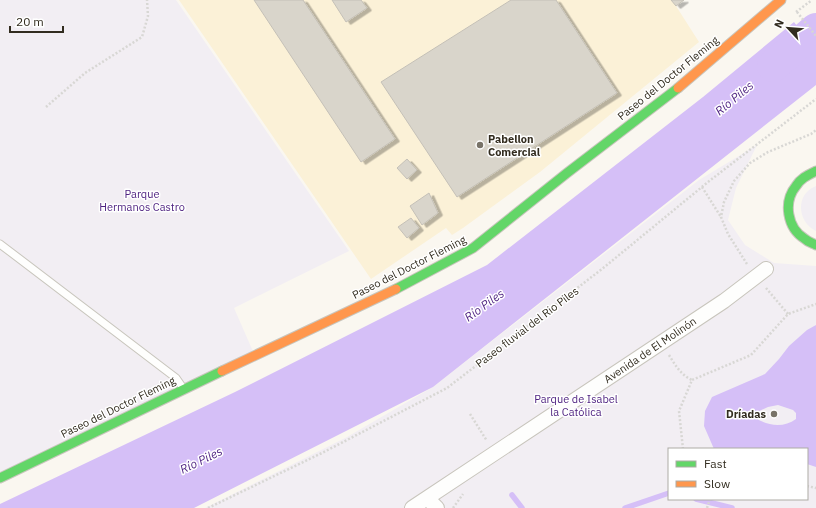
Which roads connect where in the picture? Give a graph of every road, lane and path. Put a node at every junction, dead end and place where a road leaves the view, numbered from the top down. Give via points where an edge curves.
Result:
1 (148, 0) edge
2 (781, 0) edge
3 (812, 0) edge
4 (816, 36) edge
5 (816, 98) edge
6 (46, 107) dead end
7 (816, 130) edge
8 (816, 171) edge
9 (702, 187) junction
10 (721, 217) junction
11 (0, 244) edge
12 (816, 245) edge
13 (761, 273) junction
14 (816, 304) edge
15 (788, 314) junction
16 (661, 343) junction
17 (692, 380) junction
18 (183, 389) junction
19 (470, 414) dead end
20 (683, 448) edge
21 (495, 453) junction
22 (0, 478) edge
23 (427, 498) junction
24 (208, 508) edge
25 (412, 508) edge
26 (437, 508) edge

1 - 6 path via 148,16 142,37 85,73
2 - 18 main road, Paseo del Doctor Fleming via 688,80 473,248 380,297
3 - 4 path via 797,12
5 - 9 path, Paseo fluvial del Rio Piles
7 - 10 path via 750,163 734,181 724,202
8 - 12 main road via 802,178 794,186 788,205 790,220 797,234
9 - 10 path
9 - 24 path, Paseo fluvial del Rio Piles via 602,269 447,388 322,453
10 - 13 path via 728,234
11 - 18 lane via 176,378
13 - 15 path
13 - 16 street, Avenida de El Molinón
14 - 15 path
15 - 17 path via 751,355
16 - 17 path via 685,377
16 - 21 street, Avenida de El Molinón
17 - 20 path via 679,411
18 - 22 main road, Paseo del Doctor Fleming
19 - 21 path
21 - 23 street, Avenida de El Molinón
23 - 25 street, Avenida de El Molinón
23 - 26 street

